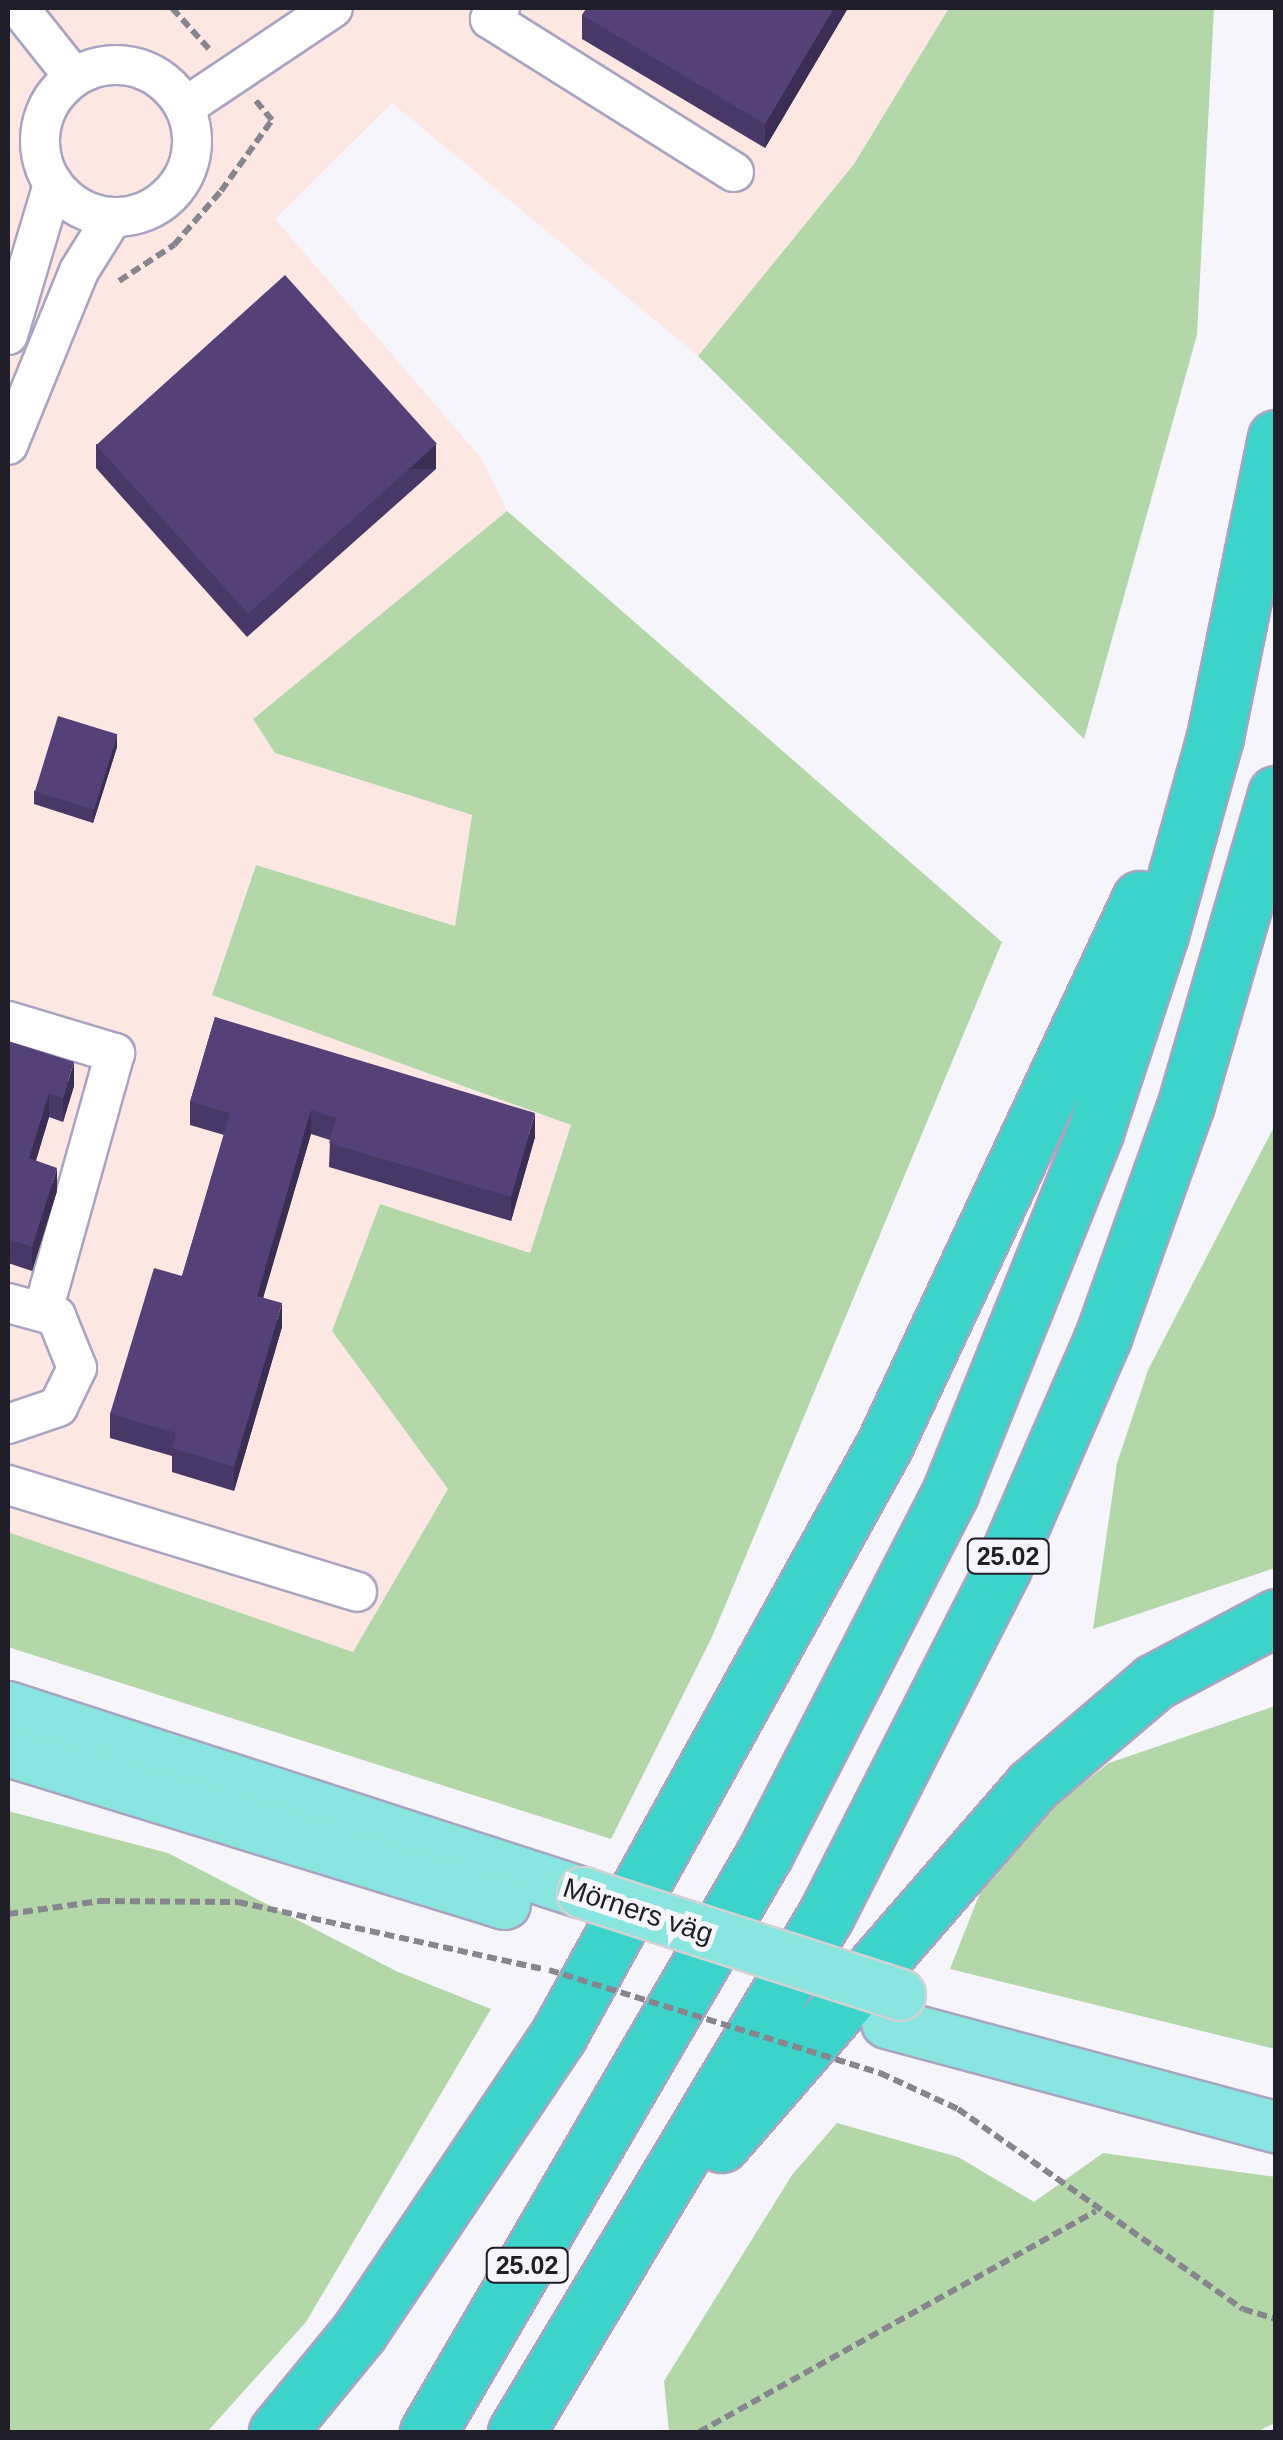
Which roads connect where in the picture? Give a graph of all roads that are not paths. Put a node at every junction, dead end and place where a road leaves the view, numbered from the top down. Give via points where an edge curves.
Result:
1 (19, 8) edge
2 (333, 8) edge
3 (500, 8) edge
4 (74, 78) junction
5 (185, 107) junction
6 (734, 172) dead end
7 (53, 184) junction
8 (112, 218) junction
9 (8, 335) edge
10 (1276, 438) edge
11 (8, 446) edge
12 (1215, 737) junction
13 (1276, 794) edge
14 (8, 1021) edge
15 (26, 1305) edge
16 (8, 1424) edge
17 (8, 1486) edge
18 (357, 1592) dead end
19 (1276, 1617) edge
20 (8, 1707) edge
21 (8, 1751) edge
22 (578, 1909) junction
23 (893, 2009) junction
24 (1276, 2092) edge
25 (1276, 2127) edge
26 (616, 2262) junction
27 (276, 2432) edge
28 (428, 2432) edge
29 (516, 2432) edge

1 - 4 street
2 - 5 street
3 - 6 street via 490,19
4 - 5 street via 123,65 148,72
4 - 7 street via 44,115 42,163
5 - 8 street via 192,146 180,184 162,203
7 - 8 street via 69,202
7 - 9 street
8 - 11 street via 79,271
10 - 12 highway, 25.02
12 - 27 highway via 865,1481 559,2034 358,2332
12 - 28 highway, 25.02 via 1095,1132 950,1493 775,1836
13 - 26 highway, 25.02 via 1186,1104 1110,1320 1003,1567 826,1915
14 - 15 street via 116,1053
15 - 16 street via 72,1340 74,1383 47,1416
17 - 18 street
19 - 26 highway via 1154,1682 1032,1786
20 - 22 main road, Mörners väg
21 - 22 main road, Mörners väg
22 - 23 main road, Mörners väg
23 - 24 main road, Mörners väg
23 - 25 main road, Mörners väg
26 - 29 highway, 25.02

